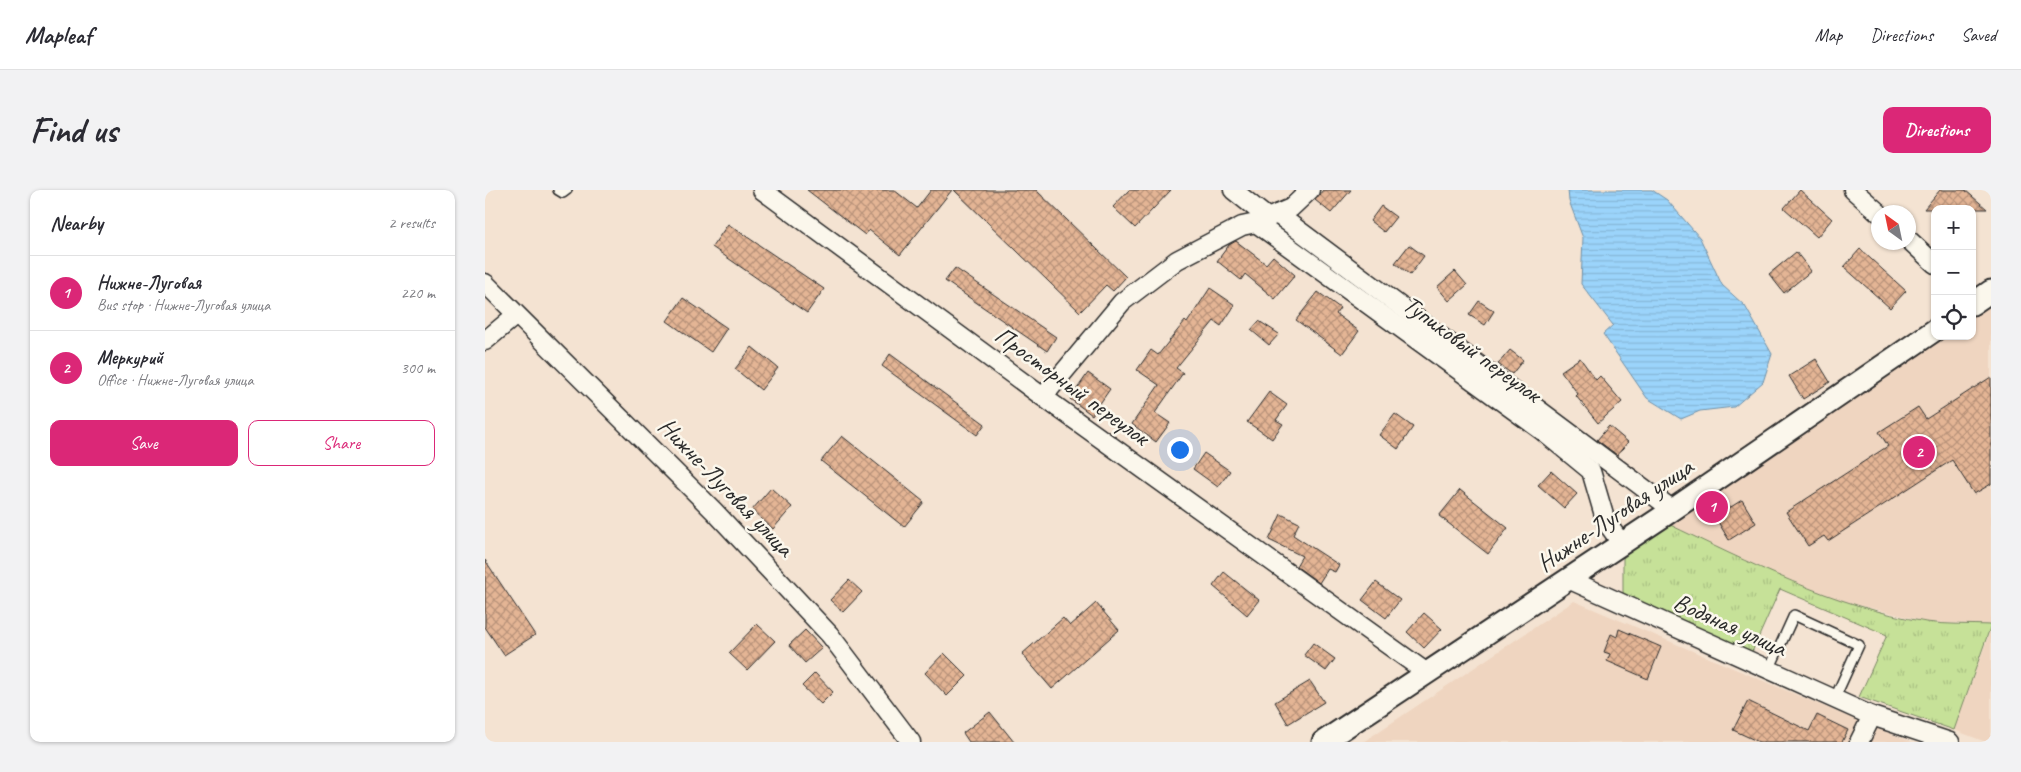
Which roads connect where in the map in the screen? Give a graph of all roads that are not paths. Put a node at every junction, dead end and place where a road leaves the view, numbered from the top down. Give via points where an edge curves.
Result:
1 (558, 190) edge
2 (567, 190) edge
3 (762, 190) edge
4 (1233, 190) edge
5 (1310, 190) edge
6 (1853, 190) edge
7 (1871, 206) edge
8 (1267, 218) junction
9 (1916, 246) edge
10 (1931, 260) edge
11 (485, 283) edge
12 (516, 315) junction
13 (1931, 333) edge
14 (485, 341) edge
15 (1043, 397) junction
16 (1673, 510) junction
17 (1622, 544) junction
18 (1568, 579) junction
19 (1769, 670) junction
20 (1427, 673) junction
21 (1834, 700) junction
22 (1872, 716) junction
23 (911, 742) edge
24 (1323, 742) edge
25 (1859, 742) edge
26 (1950, 742) edge

1 - 2 lane via 563,193
3 - 15 street, Просторный переулок
4 - 8 street
5 - 8 street via 1291,208
6 - 7 street
8 - 15 street via 1242,226 1177,260 1122,302
8 - 16 street, Тупиковый переулок
8 - 17 street, Тупиковый переулок via 1591,471 1606,522
9 - 10 street
11 - 12 street, Нижне-Луговая улица
12 - 14 street
12 - 23 street, Нижне-Луговая улица via 714,511 830,636
13 - 16 street, Нижне-Луговая улица
15 - 20 street, Просторный переулок
16 - 17 street, Нижне-Луговая улица
17 - 18 street, Нижне-Луговая улица
18 - 19 street, Водяная улица
18 - 20 street, Нижне-Луговая улица
19 - 21 street, Водяная улица
19 - 21 lane via 1794,615 1859,646
20 - 24 street, Нижне-Луговая улица
21 - 22 street, Водяная улица
22 - 25 street
22 - 26 street, Водяная улица

